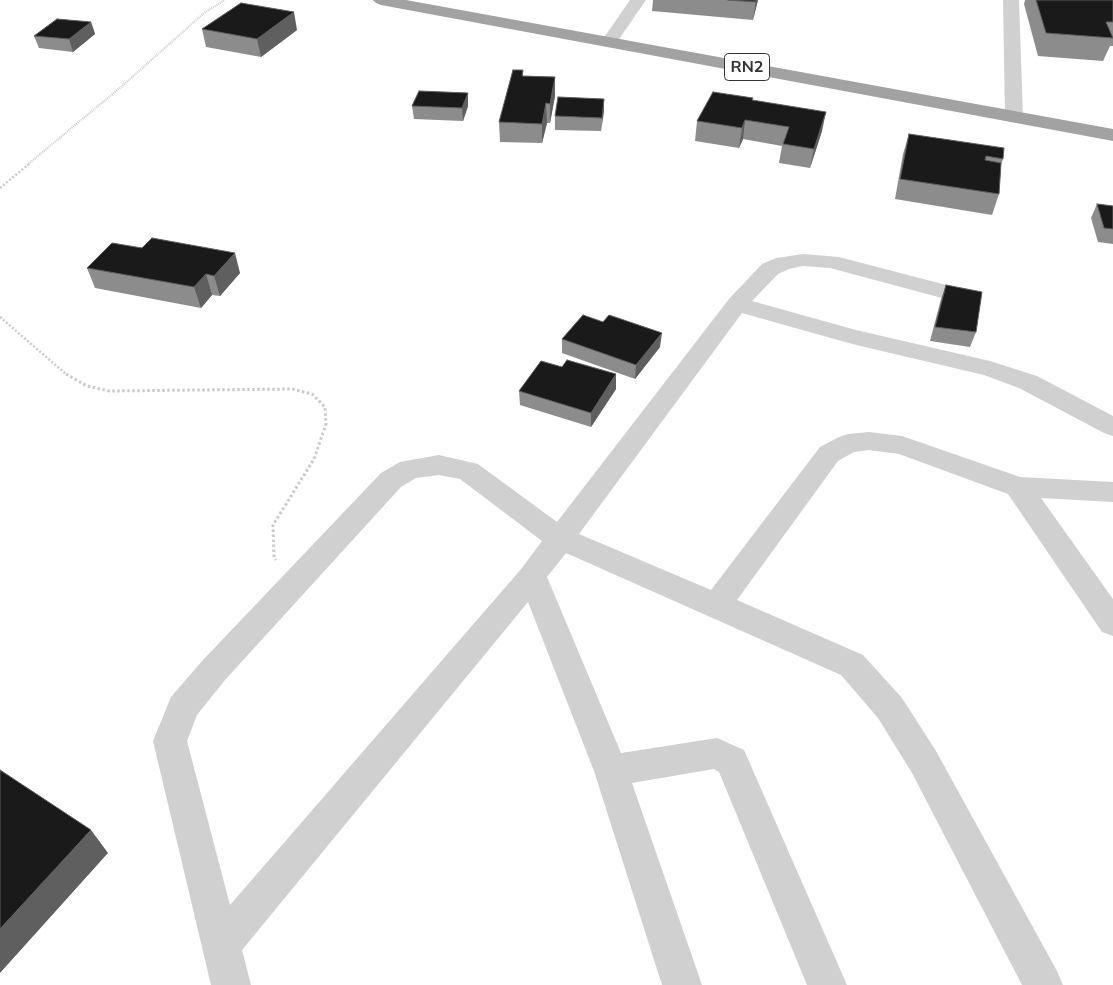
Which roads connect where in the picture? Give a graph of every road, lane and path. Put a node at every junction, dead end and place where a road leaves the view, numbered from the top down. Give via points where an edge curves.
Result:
1 (225, 0) edge
2 (381, 0) edge
3 (638, 0) edge
4 (1011, 0) edge
5 (609, 42) junction
6 (1014, 117) junction
7 (1113, 135) edge
8 (0, 188) edge
9 (942, 291) edge
10 (737, 304) junction
11 (0, 317) edge
12 (1113, 427) edge
13 (1018, 487) junction
14 (1113, 492) edge
15 (559, 538) junction
16 (532, 576) junction
17 (297, 582) junction
18 (717, 605) junction
19 (1113, 623) edge
20 (611, 771) junction
21 (220, 946) junction
22 (231, 985) edge
23 (682, 985) edge
24 (827, 985) edge
25 (1043, 985) edge

1 - 8 path via 204,13 122,87
2 - 5 highway, RN2
3 - 5 street
4 - 6 street
5 - 6 highway, RN2
6 - 7 highway, RN2
9 - 10 street via 831,262 803,260 770,269
10 - 12 street via 852,337 990,369 1028,382
10 - 15 street
11 - 17 path via 68,376 87,386 109,391 292,389 312,394 325,407 326,424 314,459 273,525 274,557
13 - 14 street
13 - 18 street via 902,445 869,441 848,443 829,454
13 - 19 street
15 - 16 street
15 - 17 street via 468,471 440,465 410,469 391,480
15 - 18 street
16 - 20 street
16 - 21 street
17 - 21 street via 183,707 170,741
18 - 25 street via 852,665 890,708 924,762
20 - 23 street
20 - 24 street via 717,754 732,761
21 - 22 street

